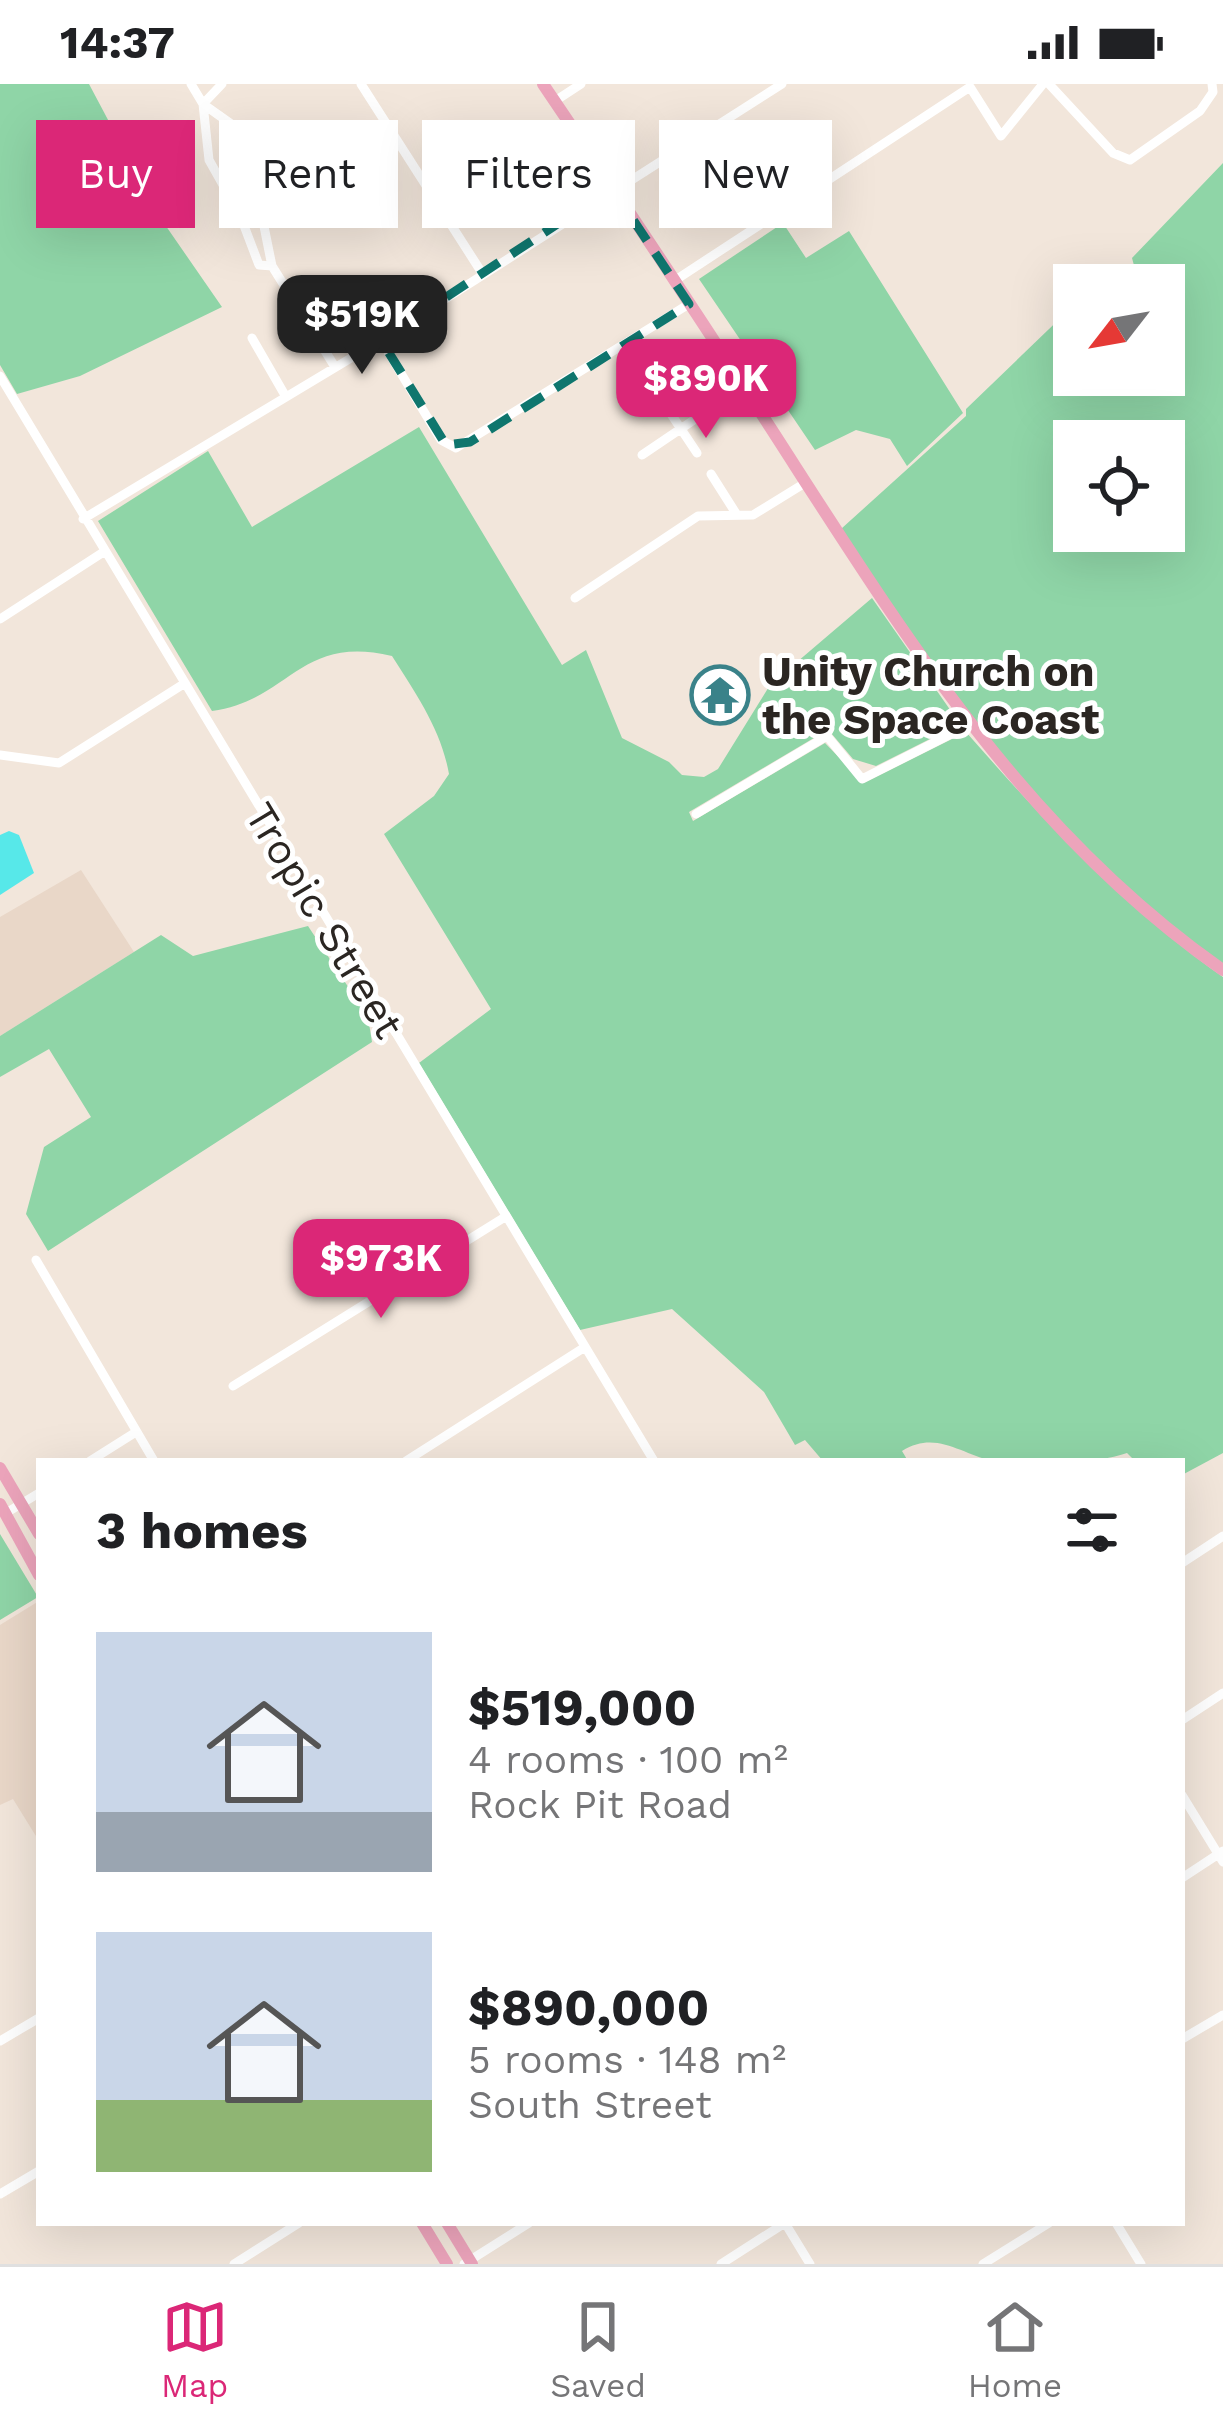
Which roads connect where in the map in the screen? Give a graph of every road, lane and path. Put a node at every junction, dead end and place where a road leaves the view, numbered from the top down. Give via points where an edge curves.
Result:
1 (191, 84) edge
2 (222, 84) edge
3 (361, 84) edge
4 (543, 84) edge
5 (581, 84) edge
6 (782, 84) edge
7 (1046, 84) edge
8 (1212, 84) edge
9 (555, 101) junction
10 (203, 104) junction
11 (567, 120) edge
12 (635, 174) edge
13 (635, 222) edge
14 (551, 228) edge
15 (272, 266) junction
16 (482, 273) junction
17 (674, 281) junction
18 (689, 304) junction
19 (252, 338) dead end
20 (381, 340) junction
21 (335, 367) junction
22 (0, 376) edge
23 (744, 386) junction
24 (286, 397) junction
25 (667, 408) dead end
26 (682, 430) junction
27 (697, 453) dead end
28 (642, 454) dead end
29 (711, 474) dead end
30 (806, 483) junction
31 (737, 515) junction
32 (82, 519) junction
33 (102, 553) junction
34 (575, 598) dead end
35 (0, 602) edge
36 (4, 616) edge
37 (182, 686) junction
38 (968, 726) junction
39 (0, 755) edge
40 (696, 814) dead end
41 (1223, 970) edge
42 (505, 1217) junction
43 (36, 1260) dead end
44 (585, 1347) junction
45 (233, 1387) dead end
46 (136, 1432) junction
47 (95, 1458) edge
48 (152, 1458) edge
49 (411, 1458) edge
50 (652, 1458) edge
51 (0, 1468) edge
52 (36, 1495) edge
53 (22, 1504) junction
54 (3, 1509) edge
55 (36, 1529) edge
56 (1223, 1537) edge
57 (1185, 1561) edge
58 (36, 1570) edge
59 (1223, 1693) edge
60 (1185, 1718) edge
61 (1185, 1800) edge
62 (1221, 1856) edge
63 (1185, 1875) edge
64 (1223, 2014) edge
65 (36, 2020) edge
66 (1185, 2037) edge
67 (0, 2041) edge
68 (36, 2173) edge
69 (0, 2194) edge
70 (294, 2226) edge
71 (424, 2226) edge
72 (449, 2226) edge
73 (524, 2226) edge
74 (780, 2226) edge
75 (787, 2226) edge
76 (1044, 2226) edge
77 (1118, 2226) edge
78 (468, 2263) edge
79 (234, 2264) edge
80 (447, 2264) edge
81 (721, 2264) edge
82 (810, 2264) edge
83 (983, 2264) edge
84 (1141, 2264) edge

1 - 10 street
2 - 10 street
3 - 16 street
4 - 9 main road
5 - 9 street
6 - 12 street
7 - 8 street via 1113,153 1130,160 1200,111
7 - 17 street via 1001,136 970,87
9 - 11 main road
10 - 15 street via 234,126 249,152
10 - 15 street via 215,176 259,265
13 - 17 main road
14 - 16 street
15 - 21 street
16 - 20 street
17 - 18 main road
18 - 20 street via 456,448 441,440
18 - 23 main road
19 - 24 street
20 - 21 street
21 - 24 street
22 - 32 street, Tropic Street
23 - 26 street
23 - 30 main road
24 - 32 street
25 - 26 street
26 - 27 street
26 - 28 street
29 - 31 street
30 - 31 street via 753,515
30 - 38 main road
31 - 34 street via 698,515
32 - 33 street, Tropic Street
33 - 36 street
33 - 37 street, Tropic Street
35 - 36 street
37 - 39 street via 59,764
37 - 42 street, Tropic Street
38 - 40 street via 862,779 826,736
38 - 41 main road via 1060,830 1174,937
42 - 44 street, Tropic Street
42 - 45 street
43 - 46 street
44 - 49 street
44 - 50 street, Tropic Street
46 - 47 street
46 - 48 street
51 - 53 main road
52 - 53 street
53 - 54 street
53 - 55 main road
54 - 58 main road
56 - 57 street
59 - 60 street
61 - 62 street
62 - 63 street
64 - 66 street
65 - 67 street
68 - 69 street
70 - 79 street
71 - 80 main road
72 - 78 main road
73 - 78 street
74 - 81 street
75 - 82 street
76 - 83 street
77 - 84 street

